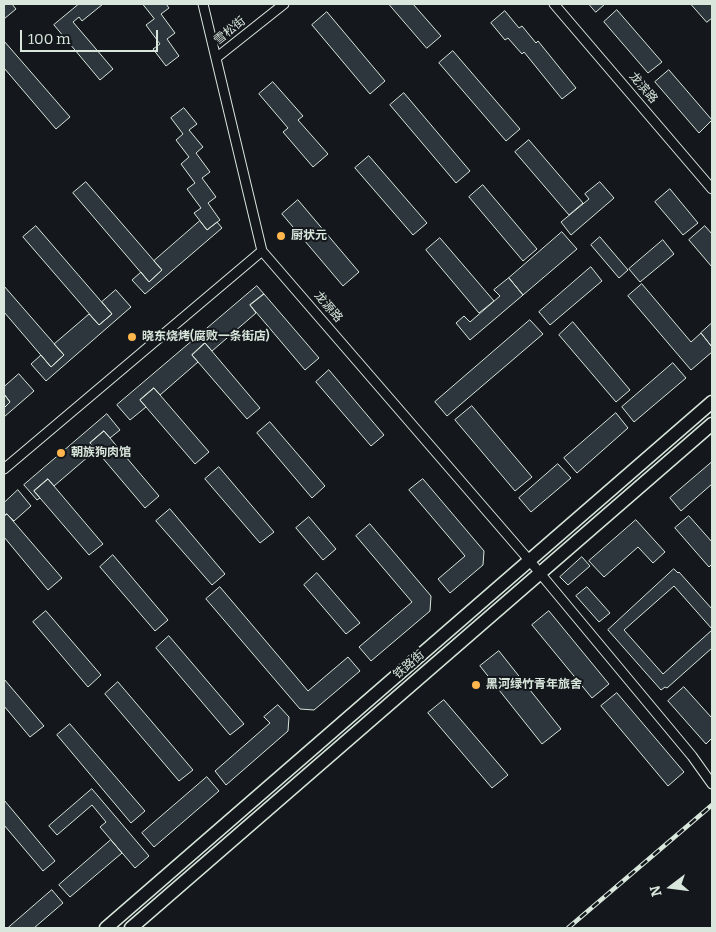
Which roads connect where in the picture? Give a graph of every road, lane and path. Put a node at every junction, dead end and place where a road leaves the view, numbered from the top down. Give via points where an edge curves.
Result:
1 (203, 4) edge
2 (284, 4) edge
3 (554, 4) edge
4 (216, 58) junction
5 (712, 189) edge
6 (262, 250) junction
7 (712, 402) edge
8 (712, 424) edge
9 (4, 469) edge
10 (529, 560) junction
11 (539, 574) junction
12 (712, 784) edge
13 (106, 928) edge
14 (131, 928) edge

1 - 4 street, 龙源路
2 - 4 street, 雪松街
3 - 5 street, 龙滨路
4 - 6 street, 龙源路
6 - 9 street
6 - 10 street, 龙源路
7 - 10 main road, 铁路街
8 - 11 main road, 铁路街
10 - 11 street, 龙源路
10 - 13 main road, 铁路街
11 - 12 street, 龙源路
11 - 14 main road, 铁路街

